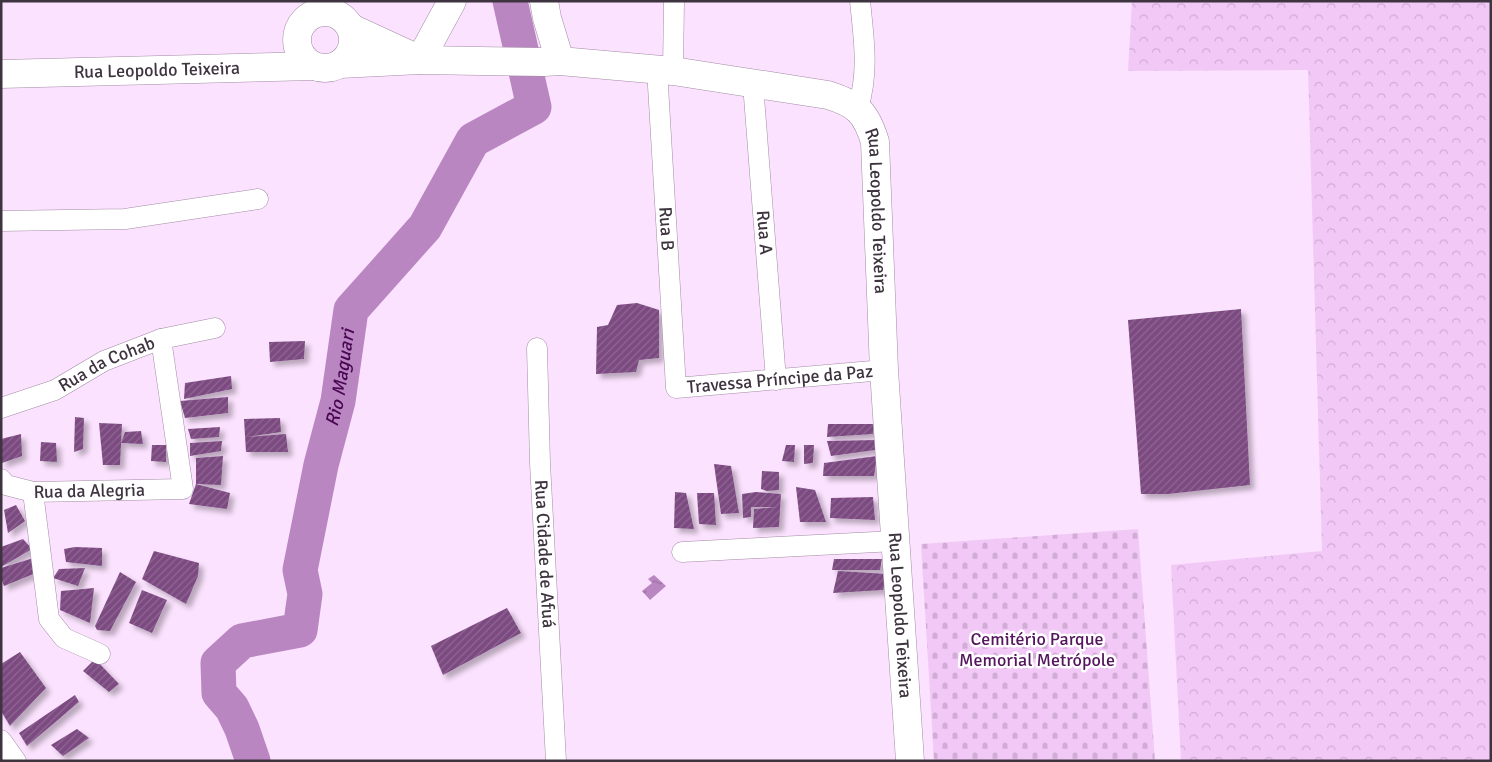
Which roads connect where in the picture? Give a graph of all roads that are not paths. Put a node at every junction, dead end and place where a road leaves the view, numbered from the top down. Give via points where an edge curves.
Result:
1 (452, 1) edge
2 (544, 1) edge
3 (674, 1) edge
4 (860, 1) edge
5 (311, 9) edge
6 (343, 16) edge
7 (420, 60) junction
8 (552, 61) junction
9 (340, 64) junction
10 (313, 66) junction
11 (665, 70) junction
12 (1, 74) edge
13 (753, 84) junction
14 (858, 109) junction
15 (258, 200) dead end
16 (1, 221) edge
17 (215, 328) dead end
18 (161, 339) junction
19 (537, 348) dead end
20 (884, 370) junction
21 (776, 380) junction
22 (676, 388) joint
23 (1, 408) edge
24 (1, 479) edge
25 (33, 492) junction
26 (895, 541) junction
27 (682, 552) dead end
28 (100, 654) dead end
29 (1, 740) edge
30 (16, 761) edge
31 (556, 761) edge
32 (910, 761) edge

1 - 7 main road
2 - 8 main road
3 - 11 street, Rua B
4 - 14 street via 866,63
5 - 6 main road
5 - 10 main road via 296,38 301,55
6 - 7 main road, Rua Leopoldo Teixeira
6 - 9 main road via 353,44 351,52
7 - 8 main road, Rua Leopoldo Teixeira
7 - 9 main road, Rua Leopoldo Teixeira
8 - 11 main road, Rua Leopoldo Teixeira
9 - 10 main road via 332,68
10 - 12 main road, Rua Leopoldo Teixeira
11 - 13 main road, Rua Leopoldo Teixeira
11 - 22 street, Rua B
13 - 14 main road, Rua Leopoldo Teixeira via 828,95
13 - 21 street, Rua A
14 - 20 main road, Rua Leopoldo Teixeira via 870,124 875,142
15 - 16 street via 125,219
17 - 18 street, Rua da Cohab
18 - 23 street, Rua da Cohab via 104,361 55,390
18 - 25 street, Rua da Alegria via 183,489
19 - 31 street, Rua Cidade de Afuá
20 - 21 street, Travessa Príncipe da Paz
20 - 26 main road, Rua Leopoldo Teixeira
21 - 22 street, Travessa Príncipe da Paz
24 - 25 street, Rua da Alegria via 6,485
25 - 28 street via 49,619 64,638
26 - 27 street
26 - 32 main road, Rua Leopoldo Teixeira
29 - 30 street

